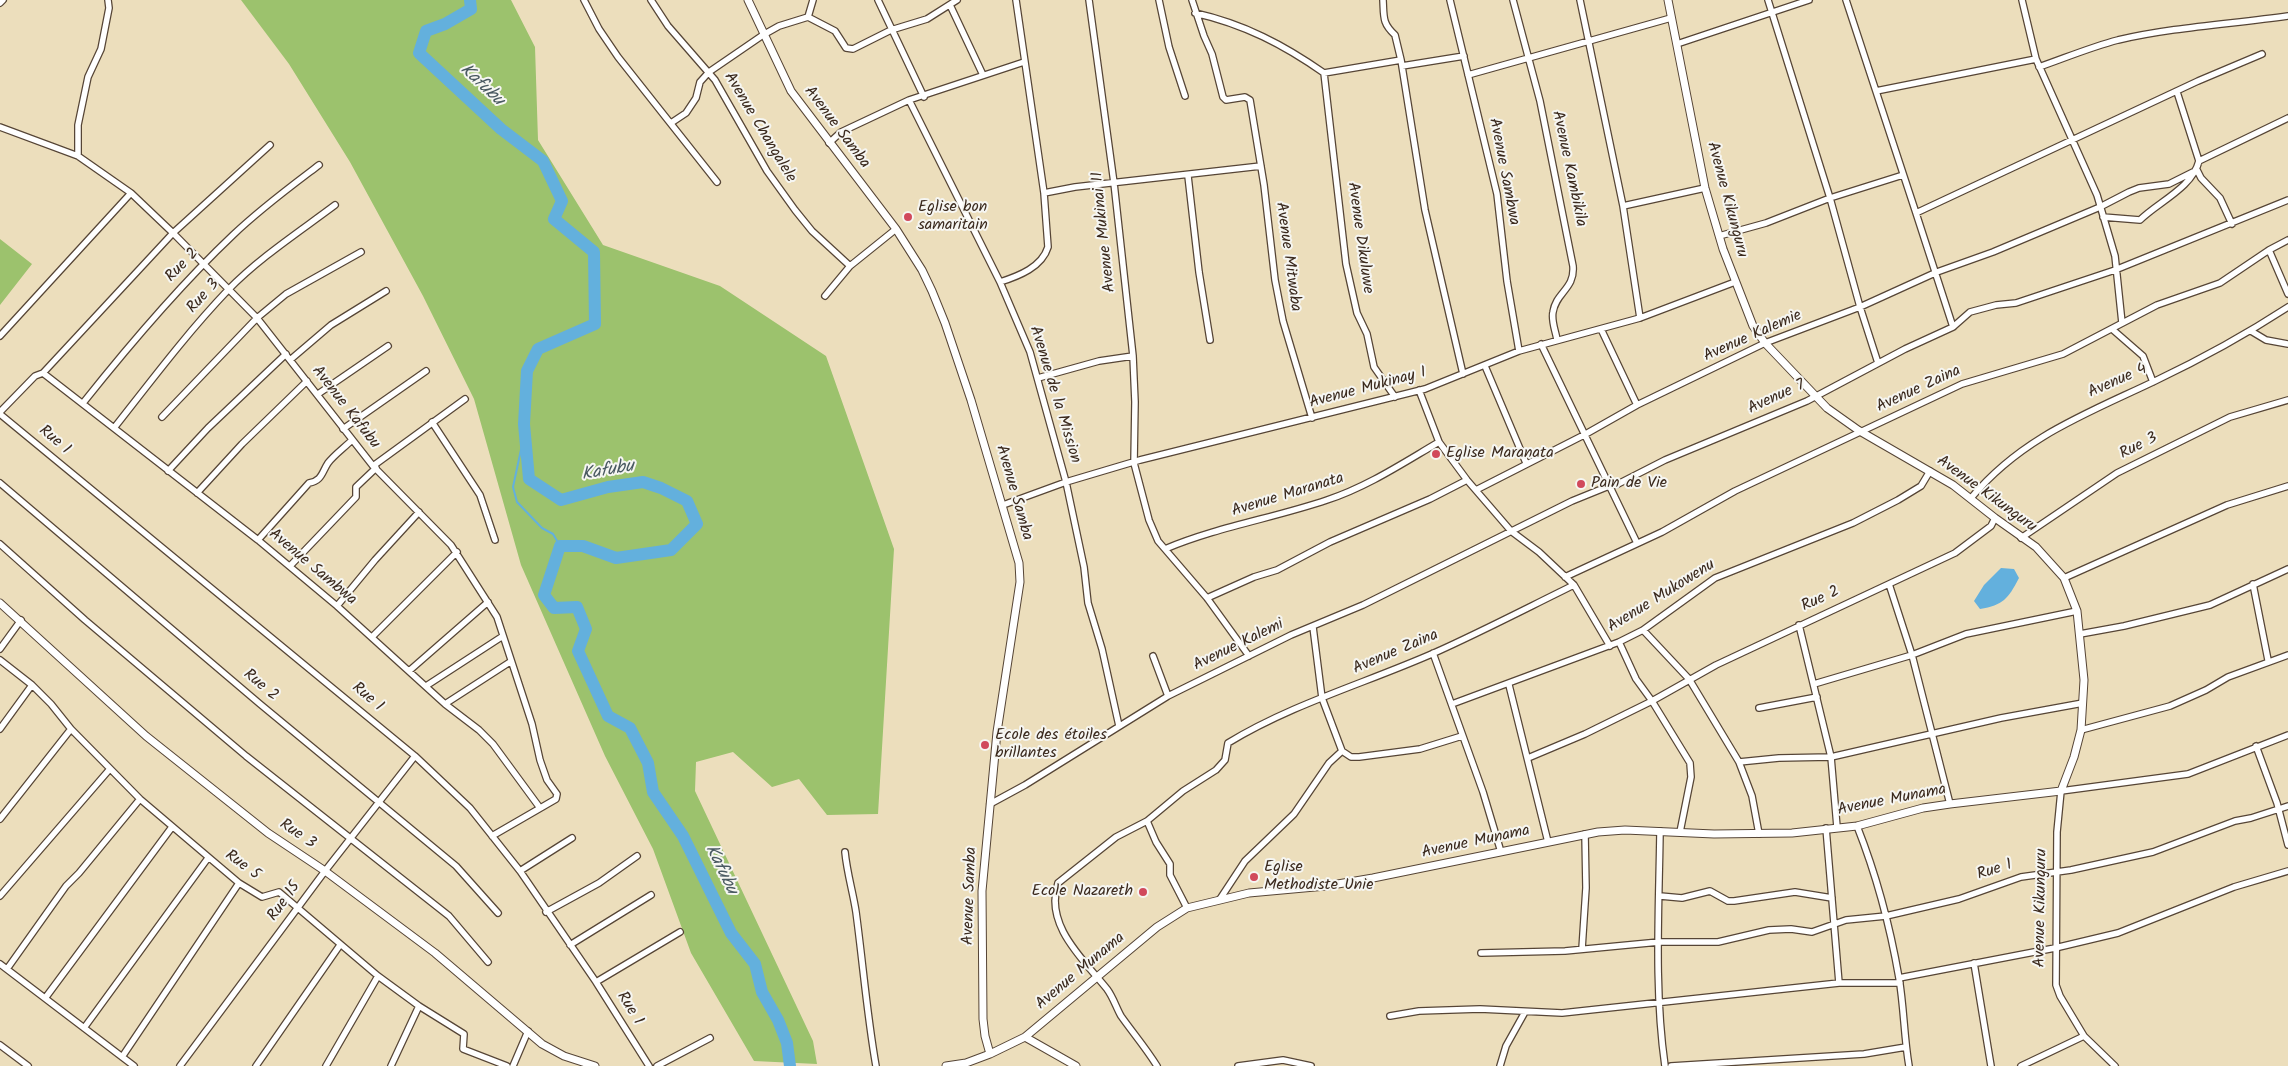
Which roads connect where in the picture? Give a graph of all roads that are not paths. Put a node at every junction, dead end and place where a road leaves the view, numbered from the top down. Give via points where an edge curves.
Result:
1 (3, 0) edge
2 (108, 0) edge
3 (584, 0) edge
4 (651, 0) edge
5 (748, 0) edge
6 (813, 0) edge
7 (878, 0) edge
8 (957, 0) edge
9 (1016, 0) edge
10 (1089, 0) edge
11 (1159, 0) edge
12 (1192, 0) edge
13 (1383, 0) edge
14 (1450, 0) edge
15 (1513, 0) edge
16 (1580, 0) edge
17 (1668, 0) edge
18 (1768, 0) edge
19 (1809, 0) edge
20 (1846, 0) edge
21 (2022, 0) edge
22 (0, 3) edge
23 (950, 4) junction
24 (1195, 13) junction
25 (1772, 13) junction
26 (2288, 16) edge
27 (808, 17) junction
28 (1671, 18) junction
29 (891, 30) junction
30 (763, 35) junction
31 (1590, 40) junction
32 (1677, 44) junction
33 (2262, 54) dead end
34 (1464, 56) junction
35 (1529, 58) junction
36 (2036, 59) junction
37 (1024, 62) junction
38 (1402, 63) junction
39 (2039, 67) junction
40 (709, 72) junction
41 (1324, 73) junction
42 (983, 75) junction
43 (1468, 75) junction
44 (1876, 91) junction
45 (2177, 92) junction
46 (1185, 96) dead end
47 (924, 97) junction
48 (910, 100) junction
49 (2288, 118) edge
50 (671, 123) junction
51 (0, 127) edge
52 (2074, 140) junction
53 (829, 143) junction
54 (270, 145) dead end
55 (78, 156) junction
56 (2199, 161) junction
57 (319, 165) dead end
58 (1261, 166) junction
59 (2197, 170) junction
60 (1188, 176) junction
61 (1903, 176) junction
62 (717, 182) dead end
63 (1114, 183) junction
64 (1705, 188) junction
65 (131, 193) junction
66 (1044, 193) junction
67 (1830, 198) junction
68 (2288, 200) edge
69 (335, 205) dead end
70 (1623, 206) junction
71 (2100, 207) junction
72 (1916, 213) junction
73 (2103, 217) junction
74 (2232, 224) junction
75 (896, 229) junction
76 (174, 233) junction
77 (1719, 236) junction
78 (2288, 240) edge
79 (2269, 250) junction
80 (362, 252) dead end
81 (203, 264) junction
82 (850, 266) junction
83 (2115, 270) junction
84 (1937, 272) junction
85 (1000, 282) junction
86 (1735, 282) junction
87 (229, 290) junction
88 (386, 291) dead end
89 (2288, 294) edge
90 (825, 296) dead end
91 (1860, 307) junction
92 (2288, 308) edge
93 (256, 318) junction
94 (1640, 318) junction
95 (2122, 323) junction
96 (1953, 326) junction
97 (1601, 329) junction
98 (2112, 329) junction
99 (2251, 331) junction
100 (0, 336) edge
101 (1210, 340) dead end
102 (1557, 340) junction
103 (1765, 343) junction
104 (1541, 344) junction
105 (2288, 344) edge
106 (388, 346) dead end
107 (1519, 351) junction
108 (1133, 356) junction
109 (288, 357) junction
110 (1878, 363) junction
111 (1484, 366) junction
112 (426, 371) dead end
113 (43, 373) junction
114 (1463, 374) junction
115 (1038, 378) junction
116 (307, 381) junction
117 (2153, 382) junction
118 (1419, 390) junction
119 (318, 394) junction
120 (1814, 396) junction
121 (1395, 397) junction
122 (464, 399) dead end
123 (2288, 400) edge
124 (83, 403) junction
125 (1637, 405) junction
126 (0, 413) edge
127 (162, 417) dead end
128 (1312, 418) junction
129 (432, 422) junction
130 (114, 428) junction
131 (343, 429) junction
132 (1862, 432) junction
133 (1584, 435) junction
134 (352, 440) junction
135 (1439, 442) junction
136 (1134, 463) junction
137 (1526, 463) junction
138 (375, 467) junction
139 (168, 470) junction
140 (1930, 471) junction
141 (1467, 480) junction
142 (1066, 482) junction
143 (0, 483) edge
144 (1609, 486) junction
145 (2288, 486) edge
146 (1476, 490) junction
147 (197, 493) junction
148 (1971, 498) junction
149 (1003, 505) junction
150 (419, 512) junction
151 (1995, 518) junction
152 (1511, 530) junction
153 (2021, 538) junction
154 (258, 540) junction
155 (494, 540) dead end
156 (1637, 543) junction
157 (0, 544) edge
158 (1165, 549) junction
159 (457, 552) junction
160 (290, 566) junction
161 (2288, 569) edge
162 (1565, 577) junction
163 (2064, 578) junction
164 (1889, 584) junction
165 (2253, 584) junction
166 (1574, 585) junction
167 (1208, 598) junction
168 (0, 602) edge
169 (488, 602) junction
170 (337, 606) junction
171 (2077, 611) junction
172 (21, 620) junction
173 (1799, 625) junction
174 (1313, 627) junction
175 (1643, 630) junction
176 (2080, 634) junction
177 (503, 636) junction
178 (372, 637) junction
179 (1619, 642) junction
180 (1610, 646) junction
181 (0, 649) edge
182 (1433, 653) junction
183 (1912, 655) junction
184 (2288, 655) edge
185 (1153, 656) dead end
186 (1249, 656) junction
187 (0, 660) edge
188 (2268, 660) junction
189 (510, 662) junction
190 (409, 671) junction
191 (1688, 679) junction
192 (1814, 684) junction
193 (32, 685) junction
194 (1509, 685) junction
195 (426, 686) junction
196 (1168, 696) junction
197 (1817, 697) junction
198 (1322, 698) junction
199 (1652, 701) junction
200 (2083, 703) junction
201 (445, 704) junction
202 (1452, 704) junction
203 (1759, 708) dead end
204 (1119, 726) junction
205 (0, 729) edge
206 (71, 729) junction
207 (2081, 730) junction
208 (1933, 734) junction
209 (2288, 735) edge
210 (1462, 736) junction
211 (2256, 746) junction
212 (1342, 751) junction
213 (415, 756) junction
214 (1831, 757) junction
215 (1528, 758) junction
216 (1739, 762) junction
217 (109, 770) junction
218 (2061, 791) junction
219 (140, 799) junction
220 (379, 801) junction
221 (990, 804) junction
222 (1950, 804) junction
223 (2288, 806) edge
224 (540, 808) junction
225 (2278, 809) junction
226 (0, 819) edge
227 (1147, 821) junction
228 (1857, 826) junction
229 (172, 827) junction
230 (1837, 827) junction
231 (1826, 828) junction
232 (1660, 831) junction
233 (1680, 832) junction
234 (1585, 834) junction
235 (1759, 834) junction
236 (492, 836) junction
237 (572, 838) dead end
238 (350, 839) junction
239 (1548, 842) junction
240 (2288, 845) edge
241 (845, 852) dead end
242 (1502, 852) junction
243 (637, 856) dead end
244 (208, 858) junction
245 (325, 871) junction
246 (520, 871) junction
247 (2288, 871) edge
248 (2056, 872) junction
249 (239, 883) junction
250 (651, 895) dead end
251 (0, 896) edge
252 (1660, 896) junction
253 (1832, 898) junction
254 (1220, 899) junction
255 (299, 907) junction
256 (1187, 908) junction
257 (546, 912) junction
258 (498, 913) dead end
259 (1886, 916) junction
260 (1834, 924) junction
261 (680, 932) dead end
262 (1659, 942) junction
263 (340, 945) junction
264 (570, 945) junction
265 (2055, 948) junction
266 (1582, 950) junction
267 (1481, 953) dead end
268 (488, 962) dead end
269 (1974, 962) junction
270 (0, 964) edge
271 (7, 969) junction
272 (378, 976) junction
273 (1096, 978) junction
274 (1899, 980) junction
275 (596, 982) junction
276 (1839, 984) junction
277 (46, 998) junction
278 (1660, 1004) junction
279 (419, 1006) junction
280 (1525, 1012) junction
281 (1390, 1016) dead end
282 (84, 1028) junction
283 (528, 1031) junction
284 (2084, 1036) junction
285 (1025, 1037) junction
286 (710, 1038) dead end
287 (0, 1045) edge
288 (1906, 1047) junction
289 (990, 1054) junction
290 (122, 1057) junction
291 (578, 1064) edge
292 (28, 1066) edge
293 (134, 1066) edge
294 (180, 1066) edge
295 (256, 1066) edge
296 (326, 1066) edge
297 (391, 1066) edge
298 (507, 1066) edge
299 (513, 1066) edge
300 (595, 1066) edge
301 (649, 1066) edge
302 (657, 1066) edge
303 (876, 1066) edge
304 (946, 1066) edge
305 (1076, 1066) edge
306 (1157, 1066) edge
307 (1238, 1066) edge
308 (1311, 1066) edge
309 (1500, 1066) edge
310 (1665, 1066) edge
311 (1671, 1066) edge
312 (1909, 1066) edge
313 (1991, 1066) edge
314 (2021, 1066) edge
315 (2115, 1066) edge

1 - 22 street
2 - 55 street via 101,49 88,77 78,125
3 - 50 street via 618,57
4 - 40 street, Avenue Changalele via 668,26
5 - 30 street, Avenue Samba
6 - 27 street
7 - 29 street
8 - 23 street
9 - 37 street
10 - 63 street, Avenue Mukinai II
11 - 46 street via 1169,47
12 - 24 street
13 - 38 street via 1385,23 1395,35
14 - 34 street, Avenue Sambwa
15 - 35 street, Avenue Kambikila
16 - 31 street
17 - 28 street, Avenue Kikunguru
18 - 25 street
19 - 25 street
20 - 44 street
21 - 36 street
23 - 29 street via 926,19
23 - 42 street
24 - 41 street via 1264,35
24 - 58 street, Avenue Mitwaba via 1212,54 1223,97 1229,101 1248,98
25 - 32 street
25 - 67 street
26 - 39 street via 2137,36
27 - 29 street via 835,31 846,48 853,49
27 - 30 street
28 - 31 street
28 - 32 street, Avenue Kikunguru
29 - 47 street
30 - 40 street
30 - 53 street, Avenue Samba via 791,91
31 - 35 street
31 - 70 street
32 - 64 street, Avenue Kikunguru
33 - 45 street
34 - 38 street
34 - 43 street, Avenue Sambwa
35 - 43 street
35 - 102 street, Avenue Kambikila via 1573,266 1572,283 1555,302 1552,314
36 - 39 street
36 - 44 street
37 - 42 street
37 - 66 street
38 - 41 street
38 - 114 street via 1425,210
39 - 52 street
40 - 50 street via 700,82 696,98 686,113
40 - 82 street, Avenue Changalele via 766,171 812,231
41 - 121 street, Avenue Dikuluwe via 1346,264 1357,313 1367,334 1371,360
42 - 47 street
43 - 107 street, Avenue Sambwa via 1497,194
44 - 61 street
45 - 52 street
45 - 56 street
47 - 48 street
48 - 53 street via 841,132
48 - 85 street, Avenue de la Mission
49 - 56 street
50 - 62 street
51 - 55 street, Avenue Kafubu
52 - 71 street
52 - 72 street
53 - 75 street, Avenue Samba
54 - 76 street, Rue 1
55 - 65 street, Avenue Kafubu
56 - 59 street
57 - 81 street, Rue 2 via 254,216
58 - 60 street
58 - 128 street, Avenue Mitwaba via 1272,264 1283,321
59 - 71 street, Avenue Kalemie via 2169,184 2139,188
59 - 73 street via 2178,191 2140,220
59 - 74 street via 2220,198
60 - 63 street
60 - 101 street
61 - 67 street
61 - 72 street
63 - 66 street
63 - 108 street, Avenue Mukinai II
64 - 70 street
64 - 77 street, Avenue Kikunguru
65 - 76 street, Avenue Kafubu
65 - 100 street
66 - 85 street via 1046,255 1020,276
67 - 77 street via 1766,223
67 - 91 street
68 - 74 street
69 - 87 street, Rue 3 via 266,257
70 - 94 street
71 - 73 street
71 - 84 street, Avenue Kalemie
72 - 84 street
73 - 83 street via 2115,256
74 - 83 street via 2174,244
75 - 82 street
75 - 149 street, Avenue Samba via 922,270 946,323
76 - 81 street, Avenue Kafubu
76 - 113 street, Rue 1
77 - 86 street, Avenue Kikunguru
78 - 79 street, Avenue Zaina
79 - 89 street
79 - 95 street, Avenue Zaina via 2220,282 2157,305
80 - 93 street via 286,294
81 - 87 street, Avenue Kafubu
81 - 124 street, Rue 2
82 - 90 street
83 - 95 street
83 - 96 street, Avenue 7 via 2016,303 1983,307 1970,312
84 - 91 street, Avenue Kalemie
84 - 96 street
85 - 115 street, Avenue de la Mission
86 - 94 street, Avenue Mukinay I
86 - 103 street, Avenue Kikunguru via 1753,326
87 - 93 street, Avenue Kafubu
87 - 130 street, Rue 3 via 177,348
88 - 109 street
91 - 103 street, Avenue Kalemie
91 - 110 street
92 - 99 street, Avenue 4
93 - 109 street, Avenue Kafubu
93 - 127 street
94 - 97 street, Avenue Mukinay I
95 - 98 street, Avenue Zaina
96 - 110 street, Avenue 7
97 - 102 street, Avenue Mukinay I
97 - 125 street
98 - 117 street via 2142,356
98 - 132 street, Avenue Zaina via 2063,354 1962,384
99 - 105 street via 2266,340
99 - 117 street, Avenue 4
102 - 104 street, Avenue Mukinay I
103 - 120 street, Avenue Kikunguru
103 - 125 street, Avenue Kalemie
104 - 107 street, Avenue Mukinay I
104 - 133 street
106 - 119 street
107 - 111 street, Avenue Mukinay I
108 - 115 street via 1099,361
108 - 136 street, Avenue Mukinai II
109 - 116 street, Avenue Kafubu
109 - 139 street via 208,428
110 - 120 street, Avenue 7
111 - 114 street, Avenue Mukinay I
111 - 137 street
112 - 131 street
113 - 124 street, Avenue Sambwa
113 - 126 street, Rue 1 via 35,376
114 - 118 street, Avenue Mukinay I
115 - 142 street, Avenue de la Mission
116 - 119 street, Avenue Kafubu
116 - 147 street
117 - 148 street, Avenue 4 via 2059,425 1999,468
118 - 121 street, Avenue Mukinay I
118 - 135 street
119 - 131 street, Avenue Kafubu
120 - 132 street, Avenue Kikunguru
120 - 144 street, Avenue 7 via 1784,412 1665,460 1616,486
121 - 128 street, Avenue Mukinay I
122 - 129 street
123 - 153 street, Rue 3 via 2230,417 2117,473
124 - 130 street, Avenue Sambwa
125 - 133 street, Avenue Kalemie
126 - 213 street, Rue 1
128 - 136 street, Avenue Mukinay I
129 - 138 street
129 - 155 street via 480,495
130 - 139 street, Avenue Sambwa
131 - 134 street, Avenue Kafubu
132 - 140 street, Avenue Kikunguru
132 - 156 street, Avenue Zaina via 1735,491
133 - 137 street, Avenue Kalemie
133 - 144 street
134 - 138 street, Avenue Kafubu
134 - 154 street via 328,464 318,480 309,483
135 - 141 street
135 - 158 street, Avenue Maranata via 1358,488 1328,500 1193,537
136 - 142 street, Avenue Mukinay I
136 - 158 street, Avenue Mukinai II via 1149,520
137 - 146 street, Avenue Kalemie
138 - 150 street, Avenue Kafubu
138 - 160 street via 356,487 356,497
139 - 147 street, Avenue Sambwa
140 - 148 street, Avenue Kikunguru
140 - 175 street, Avenue Mukowenu via 1921,486 1853,523 1715,578
141 - 146 street
141 - 167 street
142 - 149 street, Avenue Mukinay I
142 - 204 street, Avenue de la Mission via 1088,603
143 - 220 street, Rue 2 via 245,692
144 - 152 street, Avenue 7
144 - 156 street
145 - 163 street via 2204,514
146 - 152 street
147 - 154 street, Avenue Sambwa
148 - 151 street, Avenue Kikunguru
149 - 221 street, Avenue Samba via 1019,563 1020,582
150 - 159 street, Avenue Kafubu
150 - 170 street
151 - 153 street, Avenue Kikunguru
151 - 164 street, Rue 2 via 1991,526 1955,553
152 - 162 street
152 - 174 street, Avenue Kalemi
153 - 163 street, Avenue Kikunguru via 2036,547
154 - 160 street, Avenue Sambwa
156 - 162 street, Avenue Zaina
157 - 238 street via 201,718
158 - 167 street, Avenue Mukinai II
159 - 169 street, Avenue Kafubu
159 - 178 street
160 - 170 street, Avenue Sambwa
161 - 165 street
162 - 166 street
163 - 171 street, Avenue Kikunguru
164 - 173 street, Rue 2
164 - 183 street
165 - 176 street via 2210,605
165 - 188 street
166 - 180 street
166 - 182 street, Avenue Zaina
167 - 186 street, Avenue Mukinai II
168 - 172 street, Rue 3
169 - 177 street, Avenue Kafubu
169 - 190 street
170 - 178 street, Avenue Sambwa
171 - 176 street, Avenue Kikunguru
171 - 183 street via 1966,634
172 - 181 street
172 - 245 street, Rue 3 via 146,736 268,832
173 - 191 street, Rue 2
173 - 192 street
174 - 186 street, Avenue Kalemi
174 - 198 street
175 - 179 street, Avenue Mukowenu
175 - 191 street
176 - 200 street, Avenue Kikunguru
177 - 189 street, Avenue Kafubu
177 - 195 street
178 - 190 street, Avenue Sambwa
179 - 180 street, Avenue Mukowenu
179 - 199 street via 1632,673
180 - 194 street, Avenue Mukowenu
182 - 198 street, Avenue Zaina
182 - 202 street
183 - 192 street
183 - 208 street
184 - 188 street
185 - 196 street
186 - 196 street, Avenue Kalemi
187 - 193 street, Rue 5
188 - 207 street via 2170,706
189 - 201 street
189 - 224 street, Avenue Kafubu via 532,724 540,760 557,797
190 - 195 street, Avenue Sambwa
191 - 199 street, Rue 2
191 - 216 street
192 - 197 street
193 - 205 street
193 - 206 street, Rue 5
194 - 202 street, Avenue Mukowenu
194 - 215 street
195 - 201 street, Avenue Sambwa
196 - 204 street, Avenue Kalemi
197 - 203 street
197 - 214 street
198 - 212 street
198 - 227 street, Avenue Zaina via 1228,743 1225,760 1216,770 1183,791
199 - 215 street, Rue 2
199 - 233 street via 1692,770
200 - 207 street, Avenue Kikunguru
200 - 208 street
201 - 224 street, Avenue Sambwa via 493,744
202 - 210 street
204 - 221 street, Avenue Kalemi
206 - 217 street, Rue 5
206 - 226 street
207 - 218 street, Avenue Kikunguru
208 - 214 street
208 - 222 street
209 - 211 street
210 - 212 street via 1420,749 1359,757 1351,757
210 - 242 street via 1484,792
211 - 218 street via 2188,774
211 - 225 street
212 - 254 street via 1329,763 1294,814 1245,861
213 - 220 street, Rue 15
213 - 236 street, Rue 1 via 470,808
214 - 216 street
214 - 230 street
215 - 239 street
216 - 235 street via 1752,796
217 - 219 street, Rue 5
217 - 251 street
218 - 222 street, Avenue Munama
218 - 248 street, Avenue Kikunguru
219 - 229 street, Rue 5
219 - 271 street via 66,886
220 - 238 street, Rue 15
220 - 258 street, Rue 2 via 456,866
221 - 289 street, Avenue Samba via 982,891 983,1019
222 - 228 street, Avenue Munama
223 - 225 street, Rue 1
224 - 236 street
225 - 240 street
225 - 248 street, Rue 1 via 2199,833 2153,852
227 - 256 street via 1170,864 1170,875
227 - 273 street via 1116,837 1058,883 1054,905 1056,916
228 - 230 street, Avenue Munama
228 - 259 street
229 - 244 street, Rue 5
229 - 277 street
230 - 231 street, Avenue Munama
231 - 235 street, Avenue Munama
231 - 253 street
232 - 233 street, Avenue Munama
232 - 234 street, Avenue Munama
232 - 252 street
233 - 235 street, Avenue Munama
234 - 239 street, Avenue Munama
234 - 266 street
236 - 246 street, Rue 1
237 - 246 street
238 - 245 street, Rue 15
238 - 268 street via 449,916
239 - 242 street, Avenue Munama
241 - 303 street
242 - 254 street, Avenue Munama via 1326,886
243 - 257 street via 599,883
244 - 249 street, Rue 5
244 - 282 street
245 - 255 street, Rue 15
245 - 283 street, Rue 3 via 435,953
246 - 257 street, Rue 1
247 - 265 street via 2234,887 2118,933
248 - 259 street, Rue 1 via 2021,876 1959,899
248 - 265 street, Avenue Kikunguru
249 - 255 street, Rue 5 via 262,897 279,892
249 - 290 street
250 - 264 street
252 - 253 street via 1682,898 1710,891 1728,901 1795,892
252 - 262 street
253 - 260 street
254 - 256 street, Avenue Munama
255 - 263 street, Rue 5
255 - 294 street, Rue 15
256 - 273 street, Avenue Munama via 1157,927
257 - 264 street, Rue 1
259 - 260 street, Rue 1
259 - 274 street
260 - 262 street, Rue 1 via 1807,933 1791,929 1769,930 1718,942
260 - 276 street
261 - 275 street
262 - 266 street, Rue 1
262 - 278 street
263 - 272 street, Rue 5
263 - 295 street
264 - 275 street, Rue 1
265 - 269 street
265 - 284 street, Avenue Kikunguru via 2058,991
266 - 267 street, Rue 1
269 - 274 street
269 - 313 street
270 - 271 street
271 - 277 street
272 - 279 street, Rue 5
272 - 296 street
273 - 285 street, Avenue Munama
273 - 306 street via 1106,988
274 - 276 street
274 - 288 street
275 - 301 street, Rue 1
276 - 278 street
277 - 282 street
278 - 280 street via 1562,1013
278 - 310 street
279 - 297 street
279 - 298 street, Rue 5 via 464,1034 463,1049
280 - 281 street via 1472,1009
280 - 309 street via 1506,1046
282 - 290 street
283 - 291 street, Rue 3 via 550,1050
283 - 299 street
284 - 314 street
284 - 315 street, Avenue Kikunguru
285 - 289 street, Avenue Munama
285 - 305 street
286 - 302 street
287 - 292 street
288 - 311 street via 1864,1054
288 - 312 street
289 - 304 street, Avenue Munama
290 - 293 street
291 - 300 street, Rue 3
307 - 308 street via 1283,1060

